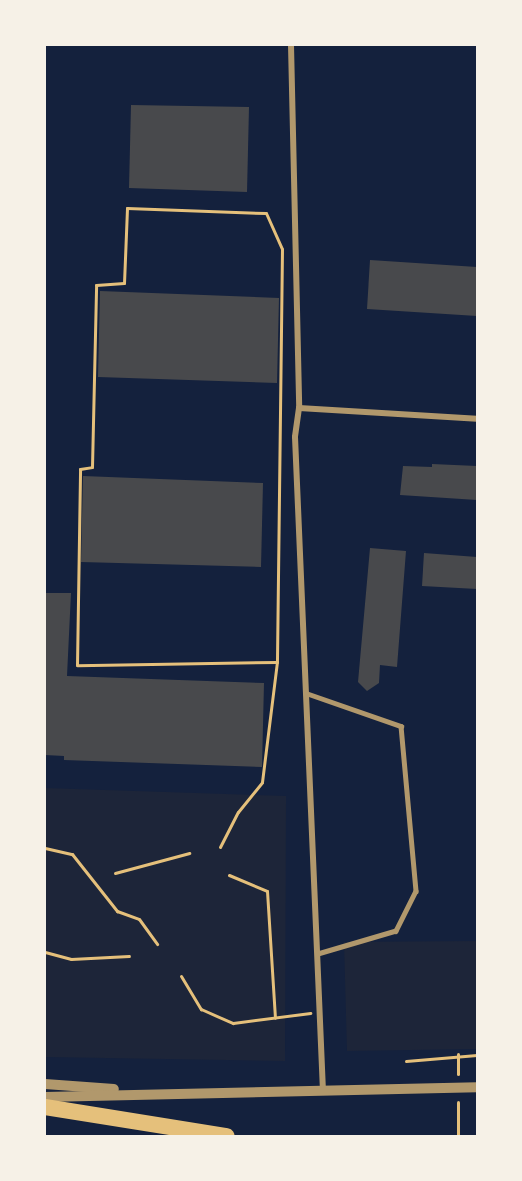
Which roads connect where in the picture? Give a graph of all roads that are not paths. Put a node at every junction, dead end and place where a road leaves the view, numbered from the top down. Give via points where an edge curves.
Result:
1 (291, 45) edge
2 (299, 408) junction
3 (477, 419) edge
4 (306, 693) junction
5 (318, 954) junction
6 (45, 1084) edge
7 (477, 1087) edge
8 (323, 1091) junction
9 (171, 1094) junction
10 (45, 1097) edge
11 (45, 1107) edge
12 (227, 1136) edge

1 - 2 street
2 - 3 street
2 - 4 street via 295,437
4 - 5 street
4 - 5 lane via 401,726 416,891 396,931
5 - 8 street
6 - 9 street
7 - 8 street
8 - 9 street
9 - 10 street
11 - 12 highway

